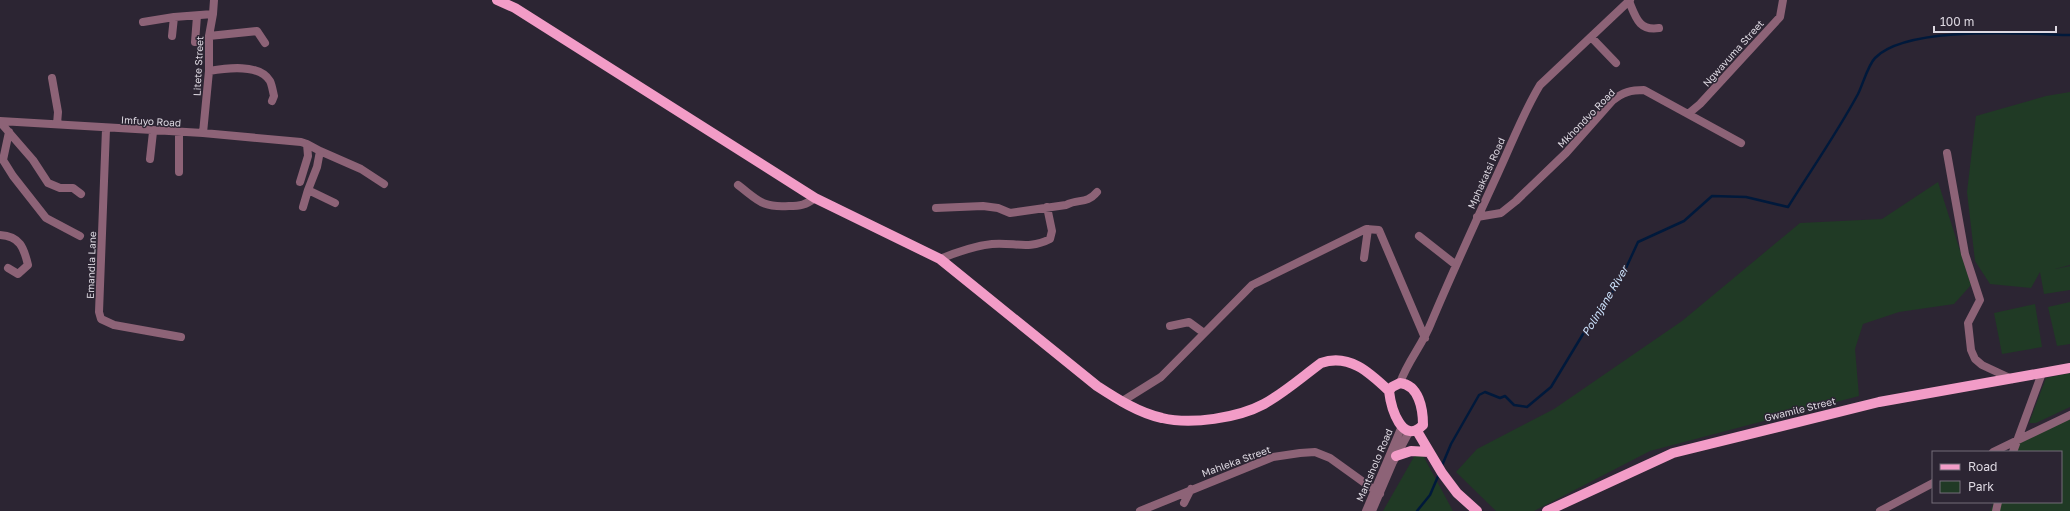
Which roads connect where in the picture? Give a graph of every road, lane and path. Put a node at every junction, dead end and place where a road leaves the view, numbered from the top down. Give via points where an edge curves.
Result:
1 (214, 0) edge
2 (497, 0) edge
3 (1782, 0) edge
4 (1630, 1) edge
5 (213, 14) junction
6 (197, 16) junction
7 (174, 17) junction
8 (143, 22) dead end
9 (1659, 28) dead end
10 (172, 36) dead end
11 (209, 36) junction
12 (1591, 37) junction
13 (195, 42) dead end
14 (265, 43) dead end
15 (1616, 63) dead end
16 (209, 71) junction
17 (52, 78) dead end
18 (272, 101) dead end
19 (1688, 114) junction
20 (0, 122) edge
21 (57, 124) junction
22 (106, 128) junction
23 (9, 132) junction
24 (153, 132) junction
25 (179, 132) junction
26 (203, 134) junction
27 (304, 143) junction
28 (1741, 143) dead end
29 (320, 151) junction
30 (1947, 153) dead end
31 (150, 159) dead end
32 (1, 163) edge
33 (179, 172) dead end
34 (300, 182) dead end
35 (384, 184) dead end
36 (738, 186) dead end
37 (308, 190) junction
38 (1096, 192) dead end
39 (81, 194) dead end
40 (815, 198) junction
41 (336, 203) dead end
42 (303, 207) dead end
43 (1048, 207) junction
44 (936, 208) dead end
45 (1477, 217) junction
46 (1368, 229) junction
47 (0, 235) edge
48 (80, 236) dead end
49 (1419, 236) dead end
50 (1364, 258) dead end
51 (940, 259) junction
52 (1456, 265) junction
53 (8, 268) dead end
54 (1170, 326) dead end
55 (1204, 333) junction
56 (182, 337) dead end
57 (1425, 338) junction
58 (2070, 368) edge
59 (2042, 374) junction
60 (2012, 379) junction
61 (1400, 383) junction
62 (1389, 391) junction
63 (1121, 402) junction
64 (2070, 415) edge
65 (1409, 430) junction
66 (2017, 440) junction
67 (1995, 451) edge
68 (2014, 451) edge
69 (1429, 452) junction
70 (1396, 456) junction
71 (1932, 484) edge
72 (1191, 489) junction
73 (1377, 492) junction
74 (1184, 503) dead end
75 (1140, 511) edge
76 (1366, 511) edge
77 (1372, 511) edge
78 (1477, 511) edge
79 (1547, 511) edge
80 (1880, 511) edge

1 - 5 street, Litete Street
2 - 40 main road via 515,8
3 - 19 street, Ngwavuma Street via 1780,17
4 - 9 street via 1642,26 1649,29
4 - 12 street, Mphakatsi Road
5 - 6 street
5 - 11 street, Litete Street
6 - 7 street
6 - 13 street
7 - 8 street
7 - 10 street
11 - 14 street via 257,31
11 - 16 street, Litete Street
12 - 15 street
12 - 45 street, Mphakatsi Road via 1540,85 1520,119
16 - 18 street via 238,67 260,72 270,81 274,96
16 - 26 street, Litete Street
17 - 21 street via 58,112
19 - 28 street, Mkhondvo Road
19 - 45 street, Mkhondvo Road via 1644,90 1632,90 1621,94 1566,153 1516,201 1501,213
20 - 21 street, Imfuyo Road
20 - 23 street
21 - 22 street, Imfuyo Road
22 - 24 street, Imfuyo Road
22 - 56 street, Emandla Lane via 99,312 101,319 114,325
23 - 32 street
23 - 39 street via 33,160 48,183 60,188 73,188
24 - 25 street, Imfuyo Road
24 - 31 street
25 - 26 street, Imfuyo Road
25 - 33 street
26 - 27 street, Imfuyo Road
27 - 29 street
27 - 34 street via 308,156
29 - 35 street via 361,169
29 - 37 street
30 - 60 street via 1965,254 1980,300 1968,323 1971,350 1982,366
32 - 48 street via 46,218
36 - 40 street via 771,207 805,205
37 - 41 street
37 - 42 street
38 - 43 street via 1092,198 1084,202 1073,201 1066,205
40 - 51 main road
43 - 44 street via 1010,213 982,206
43 - 51 street via 1052,231 1050,239 1038,245 993,244 967,249
45 - 52 street, Mphakatsi Road
46 - 50 street
46 - 55 street via 1252,285
46 - 57 street via 1379,230
47 - 53 street via 14,238 24,249 28,265 18,274
49 - 52 street
51 - 63 main road via 1097,386
52 - 57 street, Mphakatsi Road
54 - 55 street via 1189,322
55 - 63 street via 1161,377
57 - 61 street, Mphakatsi Road via 1403,373
58 - 59 main road, Gwamile Street
59 - 60 main road, Gwamile Street
59 - 66 street
60 - 79 main road, Gwamile Street via 1879,402 1673,453
61 - 62 main road
61 - 65 main road via 1412,388 1419,400 1423,425
62 - 63 main road via 1360,367 1341,360 1330,360 1321,363 1264,404 1235,416 1203,420 1162,418
62 - 65 main road via 1395,413
64 - 66 street
65 - 69 main road
65 - 70 street, Mantsholo Road
65 - 73 street, Mantsholo Road
66 - 67 street
66 - 68 street
69 - 70 main road via 1411,451
69 - 78 main road via 1457,493
70 - 73 street, Mantsholo Road
71 - 80 street
72 - 73 street, Mahleka Street via 1273,457 1315,452 1330,458
72 - 74 street
72 - 75 street, Mahleka Street
73 - 76 street, Mantsholo Road
73 - 77 street, Mantsholo Road

